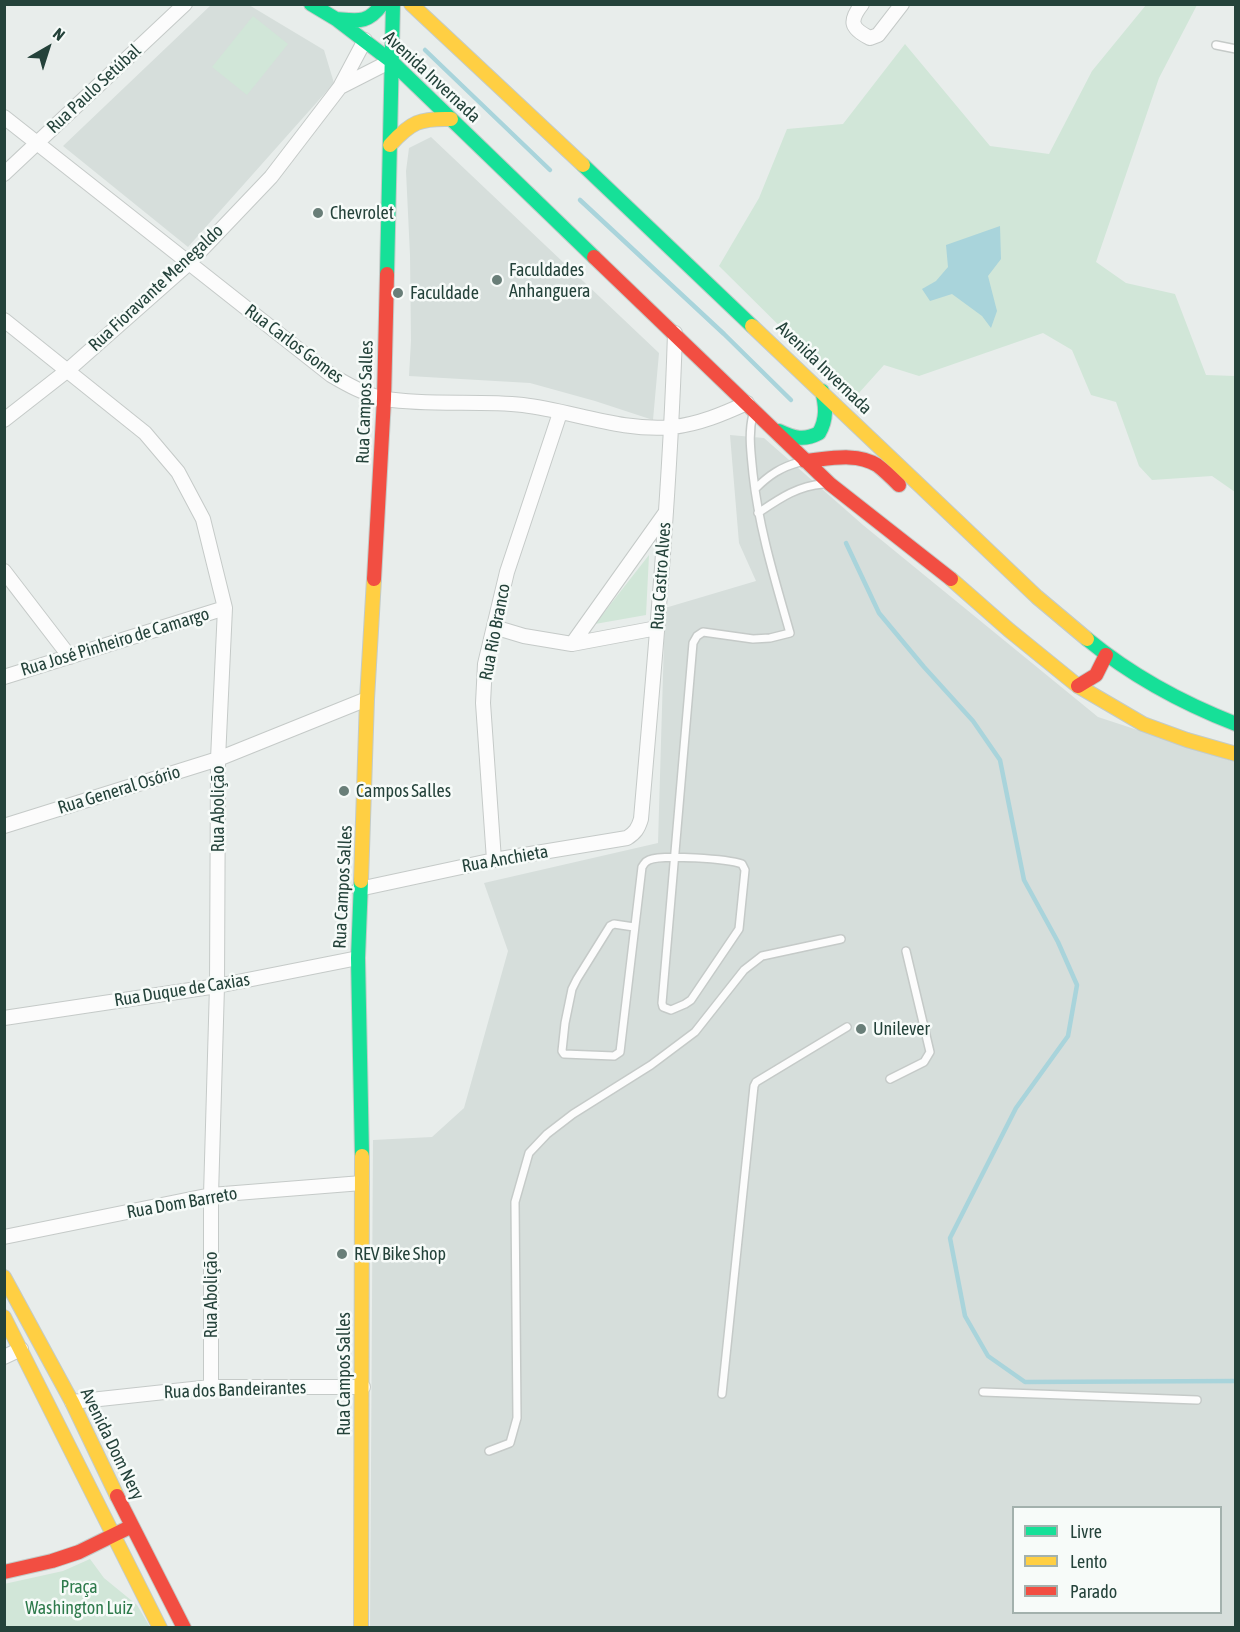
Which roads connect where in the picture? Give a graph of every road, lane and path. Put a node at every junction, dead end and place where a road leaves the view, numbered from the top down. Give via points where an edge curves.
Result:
1 (185, 4) edge
2 (311, 4) edge
3 (382, 4) edge
4 (393, 4) edge
5 (411, 4) edge
6 (862, 4) edge
7 (902, 4) edge
8 (336, 19) junction
9 (365, 40) junction
10 (1216, 45) dead end
11 (1236, 49) edge
12 (391, 61) junction
13 (340, 87) junction
14 (4, 117) edge
15 (451, 119) junction
16 (36, 143) junction
17 (390, 145) junction
18 (4, 174) edge
19 (188, 264) junction
20 (4, 320) edge
21 (675, 333) junction
22 (68, 369) junction
23 (822, 391) junction
24 (384, 399) junction
25 (750, 407) junction
26 (560, 413) junction
27 (4, 420) edge
28 (770, 426) junction
29 (672, 427) junction
30 (844, 459) junction
31 (805, 461) junction
32 (830, 484) junction
33 (754, 489) junction
34 (666, 512) junction
35 (758, 513) junction
36 (955, 519) junction
37 (4, 572) edge
38 (225, 608) junction
39 (494, 627) junction
40 (657, 628) junction
41 (572, 644) junction
42 (1106, 655) junction
43 (70, 657) junction
44 (4, 677) edge
45 (1078, 686) junction
46 (367, 699) junction
47 (1236, 724) edge
48 (1159, 730) junction
49 (1236, 740) edge
50 (1236, 754) edge
51 (218, 759) junction
52 (641, 819) joint
53 (4, 826) edge
54 (675, 857) junction
55 (494, 860) junction
56 (359, 889) junction
57 (634, 927) junction
58 (841, 939) dead end
59 (906, 951) dead end
60 (358, 958) junction
61 (217, 986) junction
62 (4, 1018) edge
63 (847, 1028) dead end
64 (890, 1079) dead end
65 (362, 1183) junction
66 (211, 1195) junction
67 (4, 1237) edge
68 (4, 1277) edge
69 (4, 1317) edge
70 (21, 1348) junction
71 (4, 1357) edge
72 (211, 1387) junction
73 (363, 1387) junction
74 (983, 1392) dead end
75 (722, 1394) dead end
76 (1197, 1400) dead end
77 (72, 1402) junction
78 (489, 1451) dead end
79 (131, 1526) junction
80 (114, 1536) junction
81 (4, 1572) edge
82 (160, 1628) edge
83 (184, 1628) edge
84 (361, 1628) edge

1 - 16 street, Rua Paulo Setúbal
2 - 8 main road, Avenida Invernada
3 - 8 main road via 368,20
4 - 12 main road, Rua Campos Salles
5 - 23 main road, Avenida Invernada
6 - 7 street via 852,21 870,38 878,35
8 - 9 main road, Avenida Invernada
9 - 12 main road, Avenida Invernada
9 - 13 street, Rua Fioravante Menegaldo
10 - 11 lane
12 - 13 street, Rua Fioravante Menegaldo
12 - 15 main road, Avenida Invernada
12 - 17 main road, Rua Campos Salles
13 - 19 street, Rua Fioravante Menegaldo via 271,177
14 - 16 street, Rua Carlos Gomes
15 - 17 main road via 428,118 409,124
15 - 21 main road, Avenida Invernada
16 - 18 street, Rua Paulo Setúbal
16 - 19 street, Rua Carlos Gomes
17 - 24 main road, Rua Campos Salles
19 - 22 street, Rua Fioravante Menegaldo
19 - 24 street, Rua Carlos Gomes via 331,375
20 - 22 street, Rua Abolição
21 - 25 main road, Avenida Invernada
21 - 29 street, Rua Castro Alves
22 - 27 street, Rua Fioravante Menegaldo
22 - 38 street, Rua Abolição via 145,433 178,472 203,519
23 - 28 main road via 826,416 819,433 795,439
23 - 36 main road, Avenida Invernada
24 - 26 street, Rua Carlos Gomes via 524,405
24 - 46 main road, Rua Campos Salles
25 - 28 main road, Avenida Invernada
25 - 29 street, Rua Carlos Gomes
25 - 33 lane
26 - 29 street, Rua Carlos Gomes via 634,426
26 - 39 street, Rua Rio Branco via 507,572
28 - 31 main road, Avenida Invernada
29 - 34 street, Rua Castro Alves
30 - 31 main road
30 - 32 main road
30 - 36 main road via 870,461 912,497
31 - 32 main road, Avenida Invernada
31 - 33 lane via 785,466
32 - 35 lane via 810,485 788,493
32 - 45 main road, Avenida Invernada via 946,574
33 - 35 lane
34 - 40 street, Rua Castro Alves
34 - 41 street
35 - 54 lane via 790,633 753,639 703,632 693,643
36 - 42 main road, Avenida Invernada via 1037,597
37 - 43 street
38 - 43 street, Rua José Pinheiro de Camargo
38 - 51 street, Rua Abolição
39 - 41 street
39 - 55 street, Rua Rio Branco via 485,664 483,703
40 - 41 street
40 - 52 street, Rua Castro Alves
42 - 45 main road via 1093,679
42 - 47 main road, Avenida Invernada via 1181,700
43 - 44 street, Rua José Pinheiro de Camargo
45 - 48 main road, Avenida Invernada
46 - 51 street, Rua General Osório
46 - 56 main road, Rua Campos Salles
48 - 49 main road
48 - 50 main road, Avenida Invernada
51 - 53 street, Rua General Osório
51 - 61 street, Rua Abolição
52 - 55 street, Rua Anchieta via 635,834 627,838
54 - 54 lane via 739,863 745,870 735,937 691,1000 671,1010 662,1003
54 - 57 lane via 651,859 642,867
55 - 56 street, Rua Anchieta
56 - 60 main road, Rua Campos Salles
57 - 57 lane via 610,926 577,979 565,1023 564,1054 614,1056 620,1052
58 - 78 lane via 762,956 744,970 695,1032 573,1114 529,1154 515,1202 517,1418 510,1443
59 - 64 lane via 930,1052 924,1062
60 - 61 street, Rua Duque de Caxias
60 - 65 main road, Rua Campos Salles
61 - 62 street, Rua Duque de Caxias
61 - 66 street, Rua Abolição
63 - 75 lane via 754,1086
65 - 66 street, Rua Dom Barreto
65 - 73 main road, Rua Campos Salles
66 - 67 street, Rua Dom Barreto
66 - 72 street, Rua Abolição
68 - 77 main road, Avenida Dom Nery
69 - 70 main road
70 - 71 street
70 - 80 main road
72 - 73 street, Rua dos Bandeirantes
72 - 77 street, Rua dos Bandeirantes
73 - 84 main road, Rua Campos Salles
74 - 76 lane
77 - 79 main road, Avenida Dom Nery
79 - 80 main road
79 - 83 main road, Avenida Dom Nery
80 - 81 main road via 52,1561
80 - 82 main road

